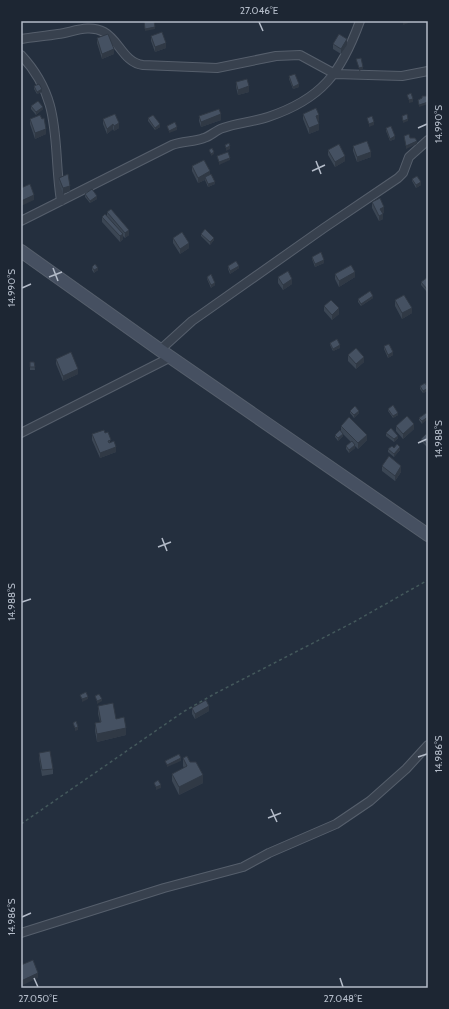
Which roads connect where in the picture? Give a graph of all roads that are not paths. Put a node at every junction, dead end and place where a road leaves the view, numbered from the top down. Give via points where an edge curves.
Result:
1 (360, 21) edge
2 (21, 39) edge
3 (21, 55) edge
4 (428, 71) edge
5 (335, 74) junction
6 (428, 140) edge
7 (61, 201) junction
8 (21, 221) edge
9 (21, 251) edge
10 (160, 350) junction
11 (170, 357) junction
12 (21, 433) edge
13 (428, 536) edge
14 (428, 746) edge
15 (21, 933) edge

1 - 5 street via 352,44
2 - 5 street via 90,28 103,31 136,64 217,68 276,56 300,55
3 - 7 street via 32,67 50,102
4 - 5 street via 402,76
5 - 7 street via 314,95 301,103 267,117 222,128 206,138 172,145
6 - 10 street via 409,157 403,173 398,178 192,321
7 - 8 street
9 - 10 street
10 - 11 street
11 - 12 street
11 - 13 street
14 - 15 street via 370,801 340,821 243,867 164,888

